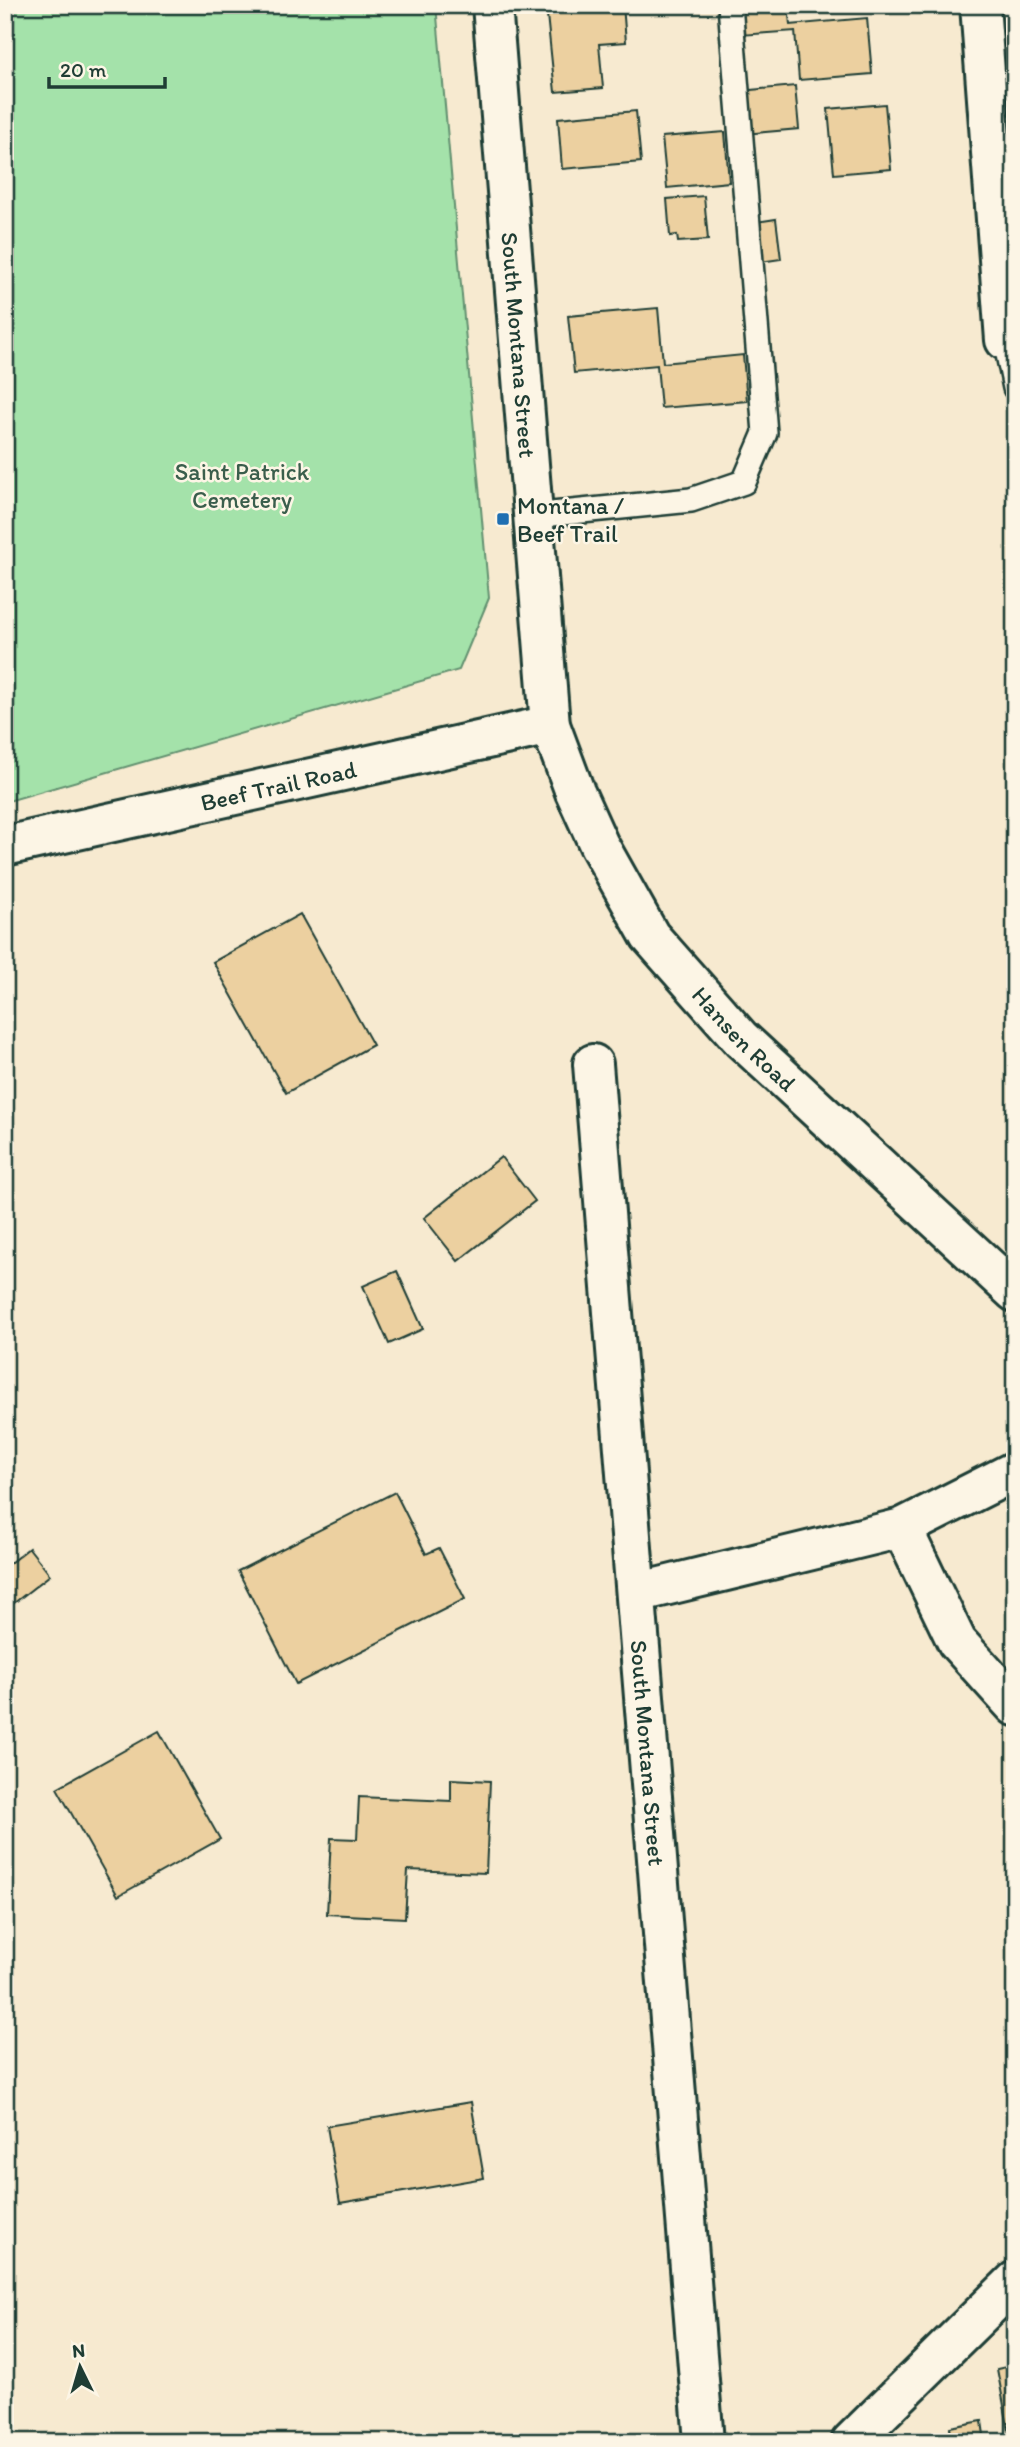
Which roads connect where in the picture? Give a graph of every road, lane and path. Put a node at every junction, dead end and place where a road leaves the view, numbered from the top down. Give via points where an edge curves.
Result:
1 (492, 5) edge
2 (730, 5) edge
3 (980, 5) edge
4 (1005, 340) joint
5 (1015, 388) edge
6 (532, 516) junction
7 (550, 725) junction
8 (5, 846) edge
9 (593, 1064) dead end
10 (1015, 1292) edge
11 (1015, 1471) edge
12 (902, 1528) junction
13 (636, 1593) junction
14 (1015, 1706) edge
15 (1015, 2281) edge
16 (704, 2442) edge
17 (851, 2442) edge

1 - 6 street, South Montana Street
2 - 6 lane via 765,433 744,482 691,500
3 - 4 street
4 - 5 lane
6 - 7 street, South Montana Street
7 - 8 street, Beef Trail Road
7 - 10 street, Hansen Road via 599,845 650,936 741,1039
9 - 13 street, South Montana Street
11 - 12 street
12 - 13 street
12 - 14 street via 957,1642
13 - 16 street, South Montana Street
15 - 17 street

